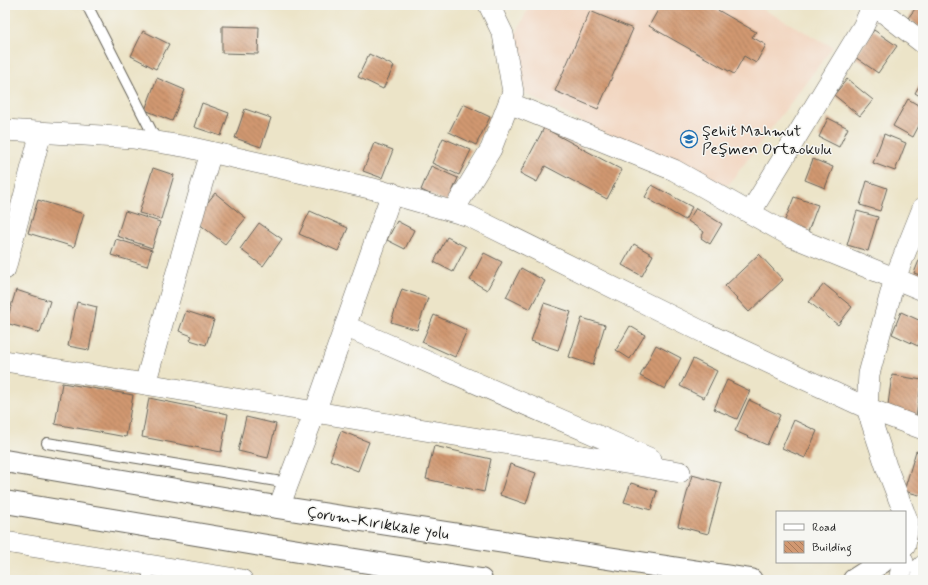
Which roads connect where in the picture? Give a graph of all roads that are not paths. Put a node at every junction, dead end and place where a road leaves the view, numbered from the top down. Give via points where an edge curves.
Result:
1 (87, 5) edge
2 (489, 5) edge
3 (874, 5) edge
4 (923, 43) edge
5 (509, 103) junction
6 (5, 130) edge
7 (41, 132) junction
8 (157, 142) junction
9 (211, 152) junction
10 (392, 194) junction
11 (923, 208) edge
12 (453, 211) junction
13 (750, 213) junction
14 (5, 269) edge
15 (895, 278) junction
16 (923, 290) edge
17 (345, 326) junction
18 (5, 361) edge
19 (144, 384) junction
20 (867, 408) junction
21 (315, 412) junction
22 (923, 429) edge
23 (47, 443) dead end
24 (5, 461) edge
25 (288, 483) junction
26 (5, 502) edge
27 (279, 507) junction
28 (910, 520) edge
29 (906, 540) edge
30 (5, 542) edge
31 (880, 563) edge
32 (903, 563) edge
33 (923, 566) edge
34 (148, 573) edge
35 (242, 580) edge
36 (481, 580) edge
37 (751, 580) edge
38 (854, 580) edge
39 (899, 580) edge
40 (921, 580) edge

1 - 8 lane
2 - 5 street via 503,34 513,92
3 - 4 street
3 - 13 street
5 - 12 street via 491,149
5 - 13 street via 674,170
6 - 7 street
7 - 8 street
7 - 14 street
8 - 9 street
9 - 10 street
9 - 19 street
10 - 12 street
10 - 17 street
11 - 15 street
12 - 20 street via 469,216
13 - 15 street via 791,236
15 - 16 street
15 - 20 street via 869,374
17 - 21 street
17 - 21 street via 680,472
18 - 19 street
19 - 21 street
20 - 22 street
20 - 28 street via 886,466
21 - 25 street
23 - 25 lane
24 - 27 highway, Çorum-Kırıkkale yolu
25 - 27 street
26 - 36 highway
27 - 37 highway, Çorum-Kırıkkale yolu
28 - 29 street
30 - 34 street
31 - 38 highway
32 - 39 street
33 - 40 street
34 - 35 street

